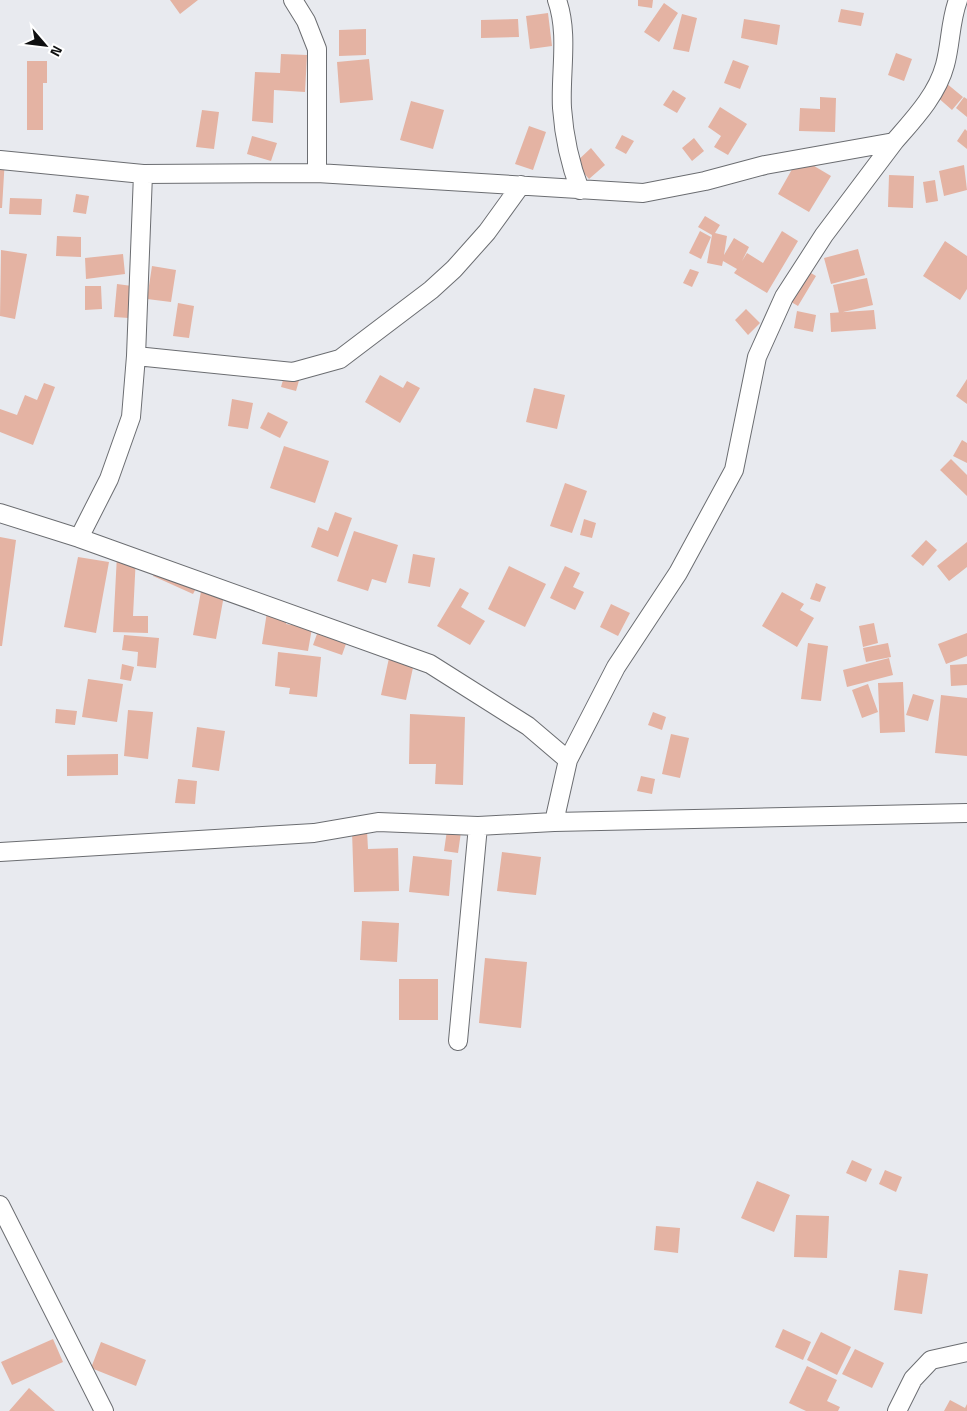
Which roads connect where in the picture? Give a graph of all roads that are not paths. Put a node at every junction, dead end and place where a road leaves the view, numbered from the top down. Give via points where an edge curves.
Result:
1 (293, 0) edge
2 (557, 0) edge
3 (959, 11) edge
4 (894, 142) junction
5 (0, 160) edge
6 (317, 173) junction
7 (143, 174) junction
8 (521, 186) junction
9 (580, 190) junction
10 (136, 356) junction
11 (0, 513) edge
12 (79, 538) junction
13 (568, 760) junction
14 (967, 813) edge
15 (554, 822) junction
16 (478, 826) junction
17 (0, 852) edge
18 (458, 1041) dead end
19 (0, 1205) edge
20 (967, 1352) edge
21 (104, 1411) edge
22 (897, 1411) edge

1 - 6 street via 317,49
2 - 9 street via 562,35 562,107 570,166
3 - 4 street via 945,65 928,101
4 - 9 street via 765,165 643,193
4 - 13 street via 824,234 784,297 757,357 734,470 678,573 616,667
5 - 7 street
6 - 7 street
6 - 8 street
7 - 10 street
8 - 9 street
8 - 10 street via 454,269 340,359 293,372
10 - 12 street via 131,417 109,479
11 - 12 street
12 - 13 street via 430,664 528,726
13 - 15 street
14 - 15 street
15 - 16 street
16 - 17 street via 378,822 314,833
16 - 18 street
19 - 21 street
20 - 22 street via 931,1360 913,1379

